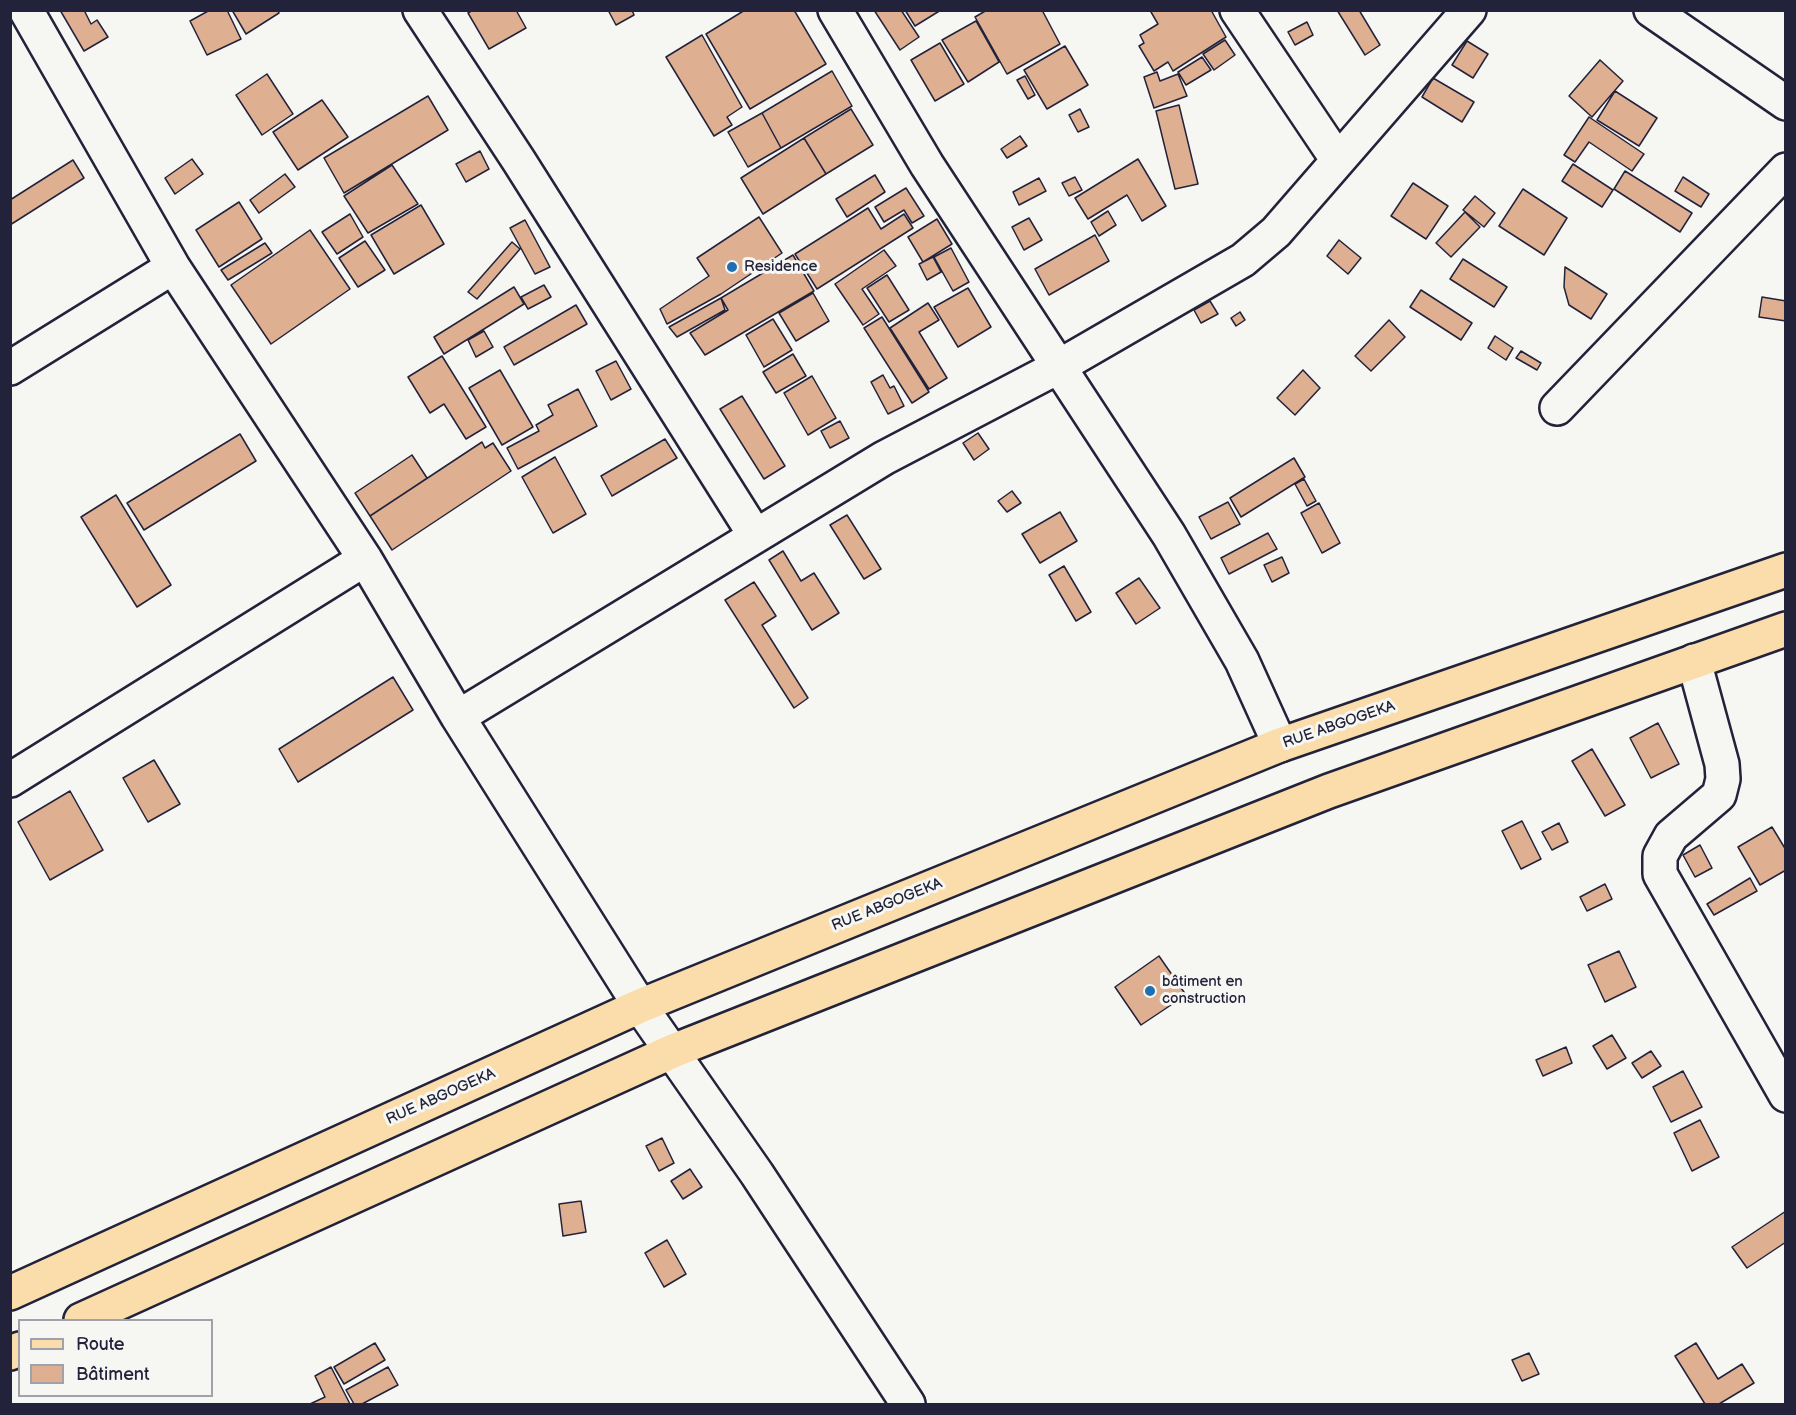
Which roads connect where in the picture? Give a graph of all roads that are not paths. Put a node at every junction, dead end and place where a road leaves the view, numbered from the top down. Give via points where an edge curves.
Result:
1 (26, 10) edge
2 (420, 10) edge
3 (835, 10) edge
4 (1237, 10) edge
5 (1469, 10) edge
6 (1651, 10) edge
7 (1785, 103) edge
8 (1338, 159) junction
9 (1785, 170) edge
10 (173, 267) junction
11 (1058, 367) junction
12 (10, 368) edge
13 (1557, 408) dead end
14 (755, 535) junction
15 (365, 559) junction
16 (1785, 570) edge
17 (1785, 629) edge
18 (1694, 661) junction
19 (458, 717) junction
20 (1280, 745) junction
21 (10, 780) edge
22 (640, 1006) junction
23 (673, 1051) junction
24 (1785, 1095) edge
25 (10, 1293) edge
26 (83, 1319) edge
27 (908, 1404) edge

1 - 10 street
2 - 14 street
3 - 11 street via 927,165
4 - 8 street
5 - 8 street
6 - 7 street
8 - 11 street via 1276,232 1243,260
9 - 13 street
10 - 12 street
10 - 15 street
11 - 14 street via 884,458
11 - 20 street via 1169,535 1242,661
14 - 19 street
15 - 19 street
15 - 21 street
16 - 20 main road, RUE ABGOGEKA
17 - 18 main road
18 - 23 main road via 1329,791
18 - 24 street via 1723,779 1719,795 1671,836 1660,856 1660,874
19 - 22 street
20 - 22 main road, RUE ABGOGEKA
22 - 23 street
22 - 25 main road, RUE ABGOGEKA
23 - 26 main road
23 - 27 street

